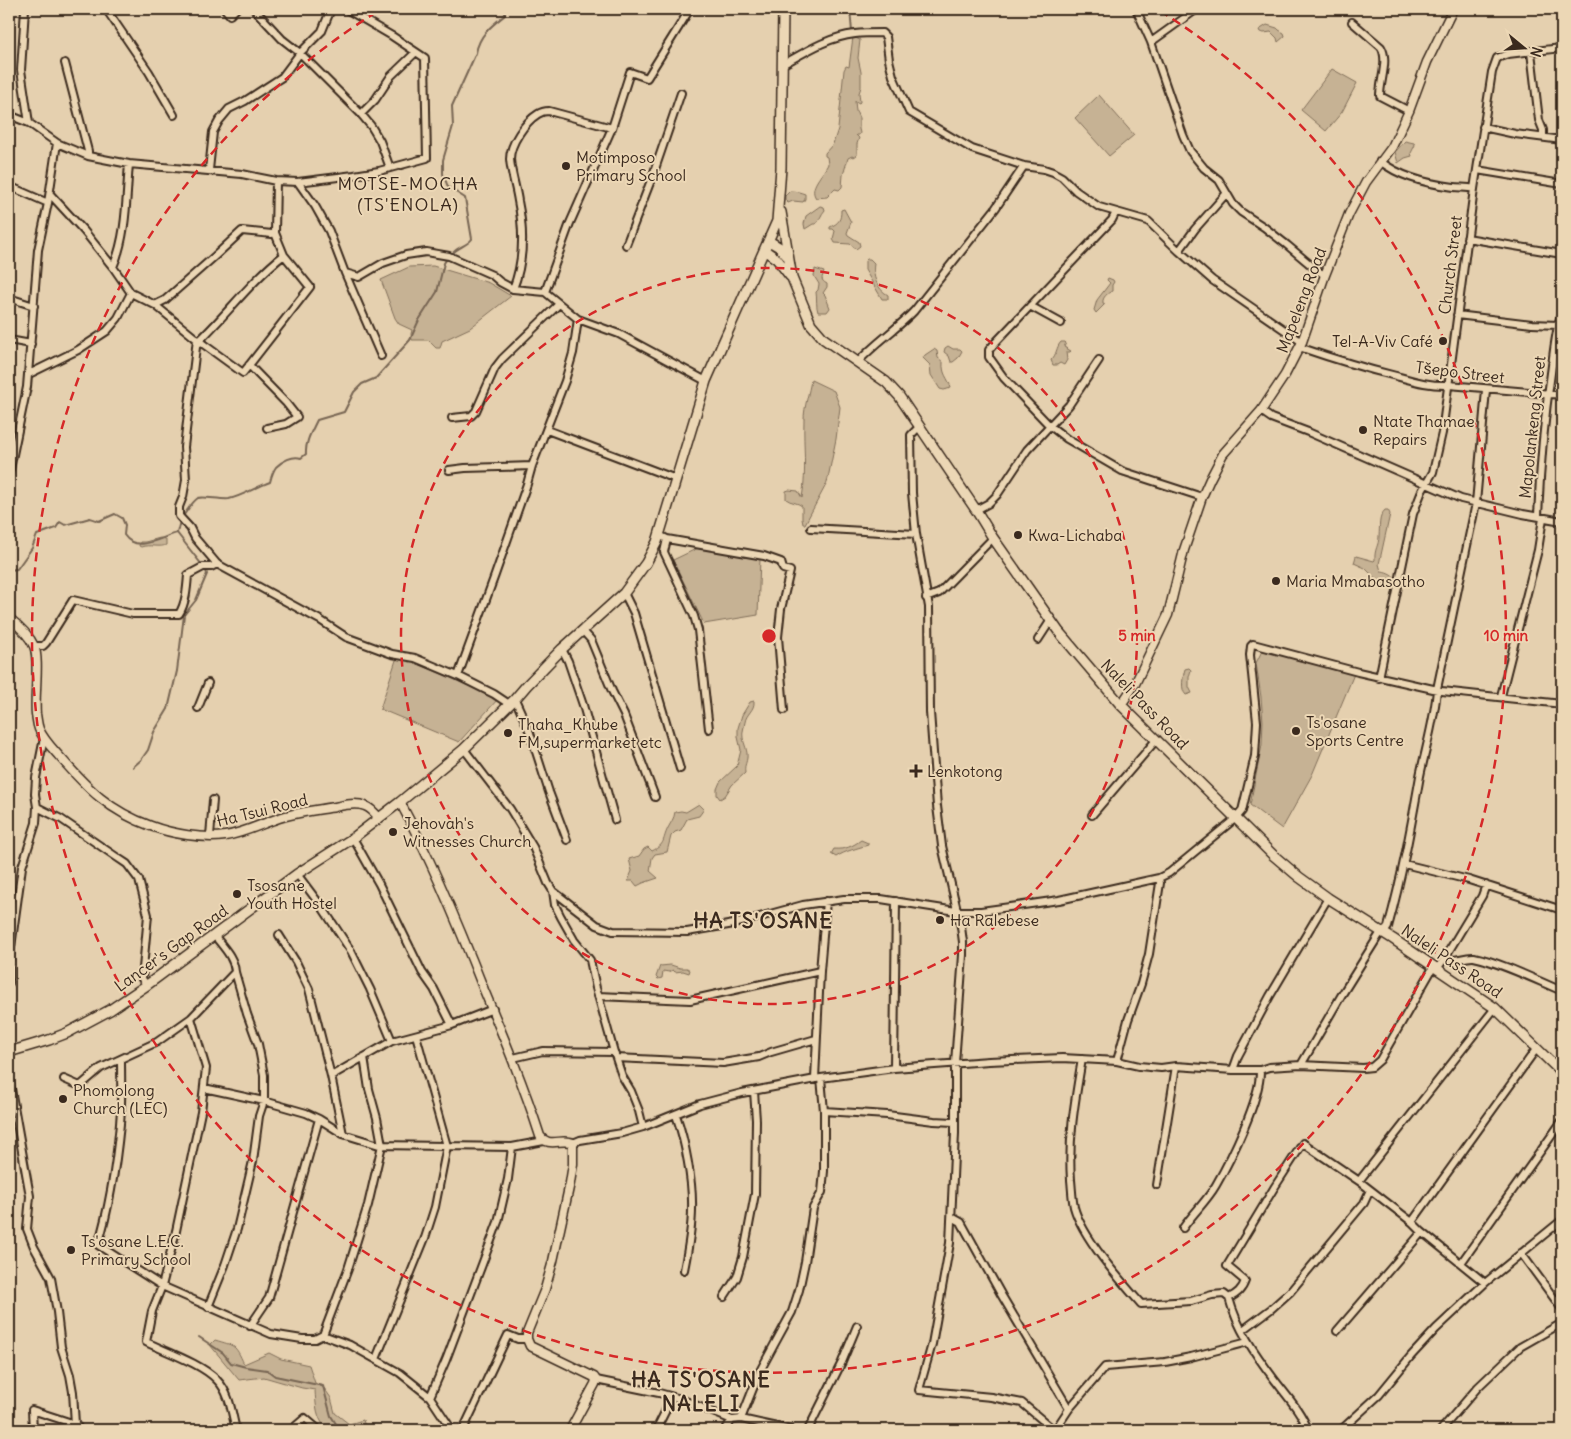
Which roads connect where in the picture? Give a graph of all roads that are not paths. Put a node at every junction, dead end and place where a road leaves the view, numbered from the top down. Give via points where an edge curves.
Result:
1 (25, 9) edge
2 (106, 9) edge
3 (225, 9) edge
4 (236, 9) edge
5 (254, 9) edge
6 (331, 9) edge
7 (346, 9) edge
8 (690, 9) edge
9 (783, 9) edge
10 (1136, 9) edge
11 (1197, 9) edge
12 (1453, 9) edge
13 (1352, 22) dead end
14 (1151, 42) junction
15 (1562, 48) edge
16 (416, 52) junction
17 (1531, 52) junction
18 (300, 53) junction
19 (65, 63) dead end
20 (782, 65) junction
21 (680, 93) dead end
22 (1409, 110) junction
23 (174, 114) dead end
24 (361, 114) junction
25 (9, 115) edge
26 (29, 123) junction
27 (1483, 127) junction
28 (612, 128) junction
29 (1543, 137) junction
30 (1562, 140) edge
31 (56, 143) junction
32 (88, 156) junction
33 (1380, 161) junction
34 (129, 164) junction
35 (1024, 166) junction
36 (390, 168) junction
37 (209, 170) junction
38 (1477, 170) junction
39 (276, 182) junction
40 (298, 182) junction
41 (1562, 184) edge
42 (9, 186) edge
43 (1474, 189) junction
44 (50, 194) junction
45 (1226, 194) junction
46 (48, 203) junction
47 (779, 204) junction
48 (1116, 212) junction
49 (274, 233) junction
50 (1467, 238) junction
51 (769, 241) junction
52 (626, 245) dead end
53 (764, 250) junction
54 (1179, 251) junction
55 (1562, 254) edge
56 (284, 255) junction
57 (788, 260) junction
58 (114, 267) junction
59 (345, 273) junction
60 (1325, 274) junction
61 (792, 278) junction
62 (513, 289) junction
63 (544, 292) junction
64 (131, 293) junction
65 (9, 298) edge
66 (559, 304) junction
67 (155, 305) junction
68 (34, 306) junction
69 (1030, 306) junction
70 (1562, 312) edge
71 (1457, 315) junction
72 (578, 319) junction
73 (1061, 323) dead end
74 (1558, 325) junction
75 (9, 340) edge
76 (198, 340) junction
77 (31, 344) junction
78 (1300, 344) junction
79 (381, 356) dead end
80 (1099, 360) dead end
81 (858, 362) junction
82 (249, 365) junction
83 (29, 374) junction
84 (706, 381) junction
85 (1449, 385) junction
86 (1486, 390) junction
87 (1547, 395) junction
88 (1562, 395) edge
89 (1261, 411) junction
90 (452, 418) dead end
91 (1049, 425) junction
92 (919, 427) junction
93 (267, 428) dead end
94 (547, 430) junction
95 (532, 466) junction
96 (449, 470) dead end
97 (9, 474) edge
98 (676, 479) junction
99 (1426, 483) junction
100 (1202, 497) junction
101 (1476, 503) junction
102 (976, 510) junction
103 (1541, 517) junction
104 (1562, 521) edge
105 (811, 528) dead end
106 (916, 534) junction
107 (663, 537) junction
108 (993, 538) junction
109 (217, 564) junction
110 (624, 593) junction
111 (926, 598) junction
112 (9, 618) edge
113 (1051, 620) junction
114 (583, 631) junction
115 (1038, 640) dead end
116 (34, 646) junction
117 (562, 649) junction
118 (458, 676) junction
119 (1379, 678) junction
120 (208, 683) dead end
121 (1437, 689) junction
122 (1501, 696) junction
123 (512, 701) junction
124 (1562, 704) edge
125 (1121, 705) junction
126 (198, 708) dead end
127 (784, 710) dead end
128 (709, 729) dead end
129 (44, 738) junction
130 (1157, 739) junction
131 (464, 749) junction
132 (680, 769) dead end
133 (655, 797) dead end
134 (213, 800) dead end
135 (400, 802) junction
136 (37, 807) junction
137 (1092, 815) dead end
138 (379, 818) junction
139 (1236, 818) junction
140 (615, 820) dead end
141 (210, 836) junction
142 (353, 838) junction
143 (567, 840) dead end
144 (1404, 864) junction
145 (297, 874) junction
146 (1159, 878) junction
147 (1486, 885) junction
148 (553, 891) junction
149 (1328, 898) junction
150 (826, 901) junction
151 (896, 901) junction
152 (1562, 910) edge
153 (956, 911) junction
154 (1382, 933) junction
155 (279, 935) dead end
156 (214, 936) junction
157 (1444, 959) junction
158 (1436, 968) junction
159 (820, 971) junction
160 (235, 972) junction
161 (9, 983) edge
162 (147, 985) junction
163 (1562, 991) edge
164 (598, 996) junction
165 (1495, 1008) junction
166 (493, 1009) junction
167 (190, 1018) junction
168 (452, 1024) junction
169 (416, 1035) junction
170 (816, 1039) junction
171 (392, 1041) junction
172 (1537, 1048) junction
173 (9, 1052) edge
174 (615, 1055) junction
175 (364, 1057) junction
176 (121, 1058) junction
177 (513, 1058) junction
178 (1082, 1059) junction
179 (1117, 1061) junction
180 (955, 1063) junction
181 (1302, 1065) junction
182 (1176, 1066) junction
183 (894, 1068) junction
184 (1233, 1070) junction
185 (1260, 1070) junction
186 (1562, 1073) edge
187 (331, 1076) junction
188 (9, 1078) edge
189 (818, 1078) junction
190 (64, 1079) dead end
191 (204, 1088) junction
192 (754, 1090) junction
193 (264, 1101) junction
194 (824, 1111) junction
195 (676, 1114) junction
196 (319, 1119) junction
197 (1562, 1121) edge
198 (954, 1122) junction
199 (643, 1127) junction
200 (343, 1134) junction
201 (544, 1141) junction
202 (573, 1143) junction
203 (382, 1145) junction
204 (447, 1146) junction
205 (512, 1147) junction
206 (1359, 1181) junction
207 (1157, 1185) dead end
208 (1370, 1190) junction
209 (952, 1217) junction
210 (1562, 1220) edge
211 (1412, 1222) junction
212 (1183, 1228) dead end
213 (1422, 1232) junction
214 (1520, 1253) junction
215 (1461, 1263) junction
216 (684, 1270) dead end
217 (1485, 1283) junction
218 (162, 1286) junction
219 (724, 1297) dead end
220 (1229, 1298) junction
221 (208, 1307) junction
222 (1562, 1309) edge
223 (1562, 1323) edge
224 (250, 1326) junction
225 (856, 1326) dead end
226 (1243, 1330) junction
227 (1337, 1331) dead end
228 (323, 1335) junction
229 (527, 1339) junction
230 (1248, 1342) junction
231 (376, 1359) junction
232 (596, 1380) junction
233 (670, 1396) junction
234 (430, 1397) junction
235 (1069, 1409) junction
236 (741, 1419) junction
237 (732, 1420) junction
238 (1307, 1427) edge
239 (76, 1428) edge
240 (33, 1430) edge
241 (236, 1430) edge
242 (291, 1430) edge
243 (319, 1430) edge
244 (452, 1430) edge
245 (463, 1430) edge
246 (570, 1430) edge
247 (656, 1430) edge
248 (725, 1430) edge
249 (791, 1430) edge
250 (808, 1430) edge
251 (1055, 1430) edge
252 (1292, 1430) edge
253 (1342, 1430) edge
254 (1441, 1430) edge

1 - 26 street via 21,70
2 - 23 street
3 - 4 street via 230,15
5 - 18 street
6 - 18 street via 322,31
7 - 16 street
8 - 28 street via 647,78 630,72
9 - 20 main road
10 - 14 street
11 - 14 street
12 - 22 street, Mapeleng Road
13 - 22 street via 1383,51 1380,96
14 - 45 street via 1190,151 1218,180
15 - 17 street
16 - 24 street via 391,76
16 - 36 street via 426,62 427,158
17 - 27 street, Church Street via 1497,58
17 - 29 street
18 - 24 street
18 - 37 street via 282,77 229,108 213,132
19 - 32 street
20 - 35 street, Tšepo Street via 833,40 852,34 882,33 886,37 893,76 910,112 972,149
20 - 47 main road
21 - 52 street
22 - 33 street, Mapeleng Road via 1392,147
24 - 36 street via 380,141
25 - 26 street
26 - 31 street
27 - 29 street
27 - 38 street, Church Street
28 - 62 street via 549,111 539,113 519,133 510,157 523,247
28 - 63 street
29 - 30 street
31 - 32 street
31 - 44 street
32 - 34 street
33 - 43 street via 1394,171 1425,181
33 - 60 street, Mapeleng Road via 1356,200
34 - 37 street
34 - 58 street via 124,224
35 - 48 street, Tšepo Street via 1053,172 1099,207
35 - 81 street via 995,209 914,311
36 - 40 street
37 - 39 street
38 - 41 street
38 - 43 street, Church Street
39 - 40 street
39 - 49 street
40 - 59 street via 324,220
42 - 46 street
43 - 50 street, Church Street
44 - 46 street
44 - 58 street
45 - 54 street
45 - 60 street via 1241,212
46 - 68 street via 38,250
47 - 51 main road, Lancer's Gap Road via 777,221
47 - 57 main road
48 - 54 street, Tšepo Street via 1148,221
48 - 69 street
49 - 56 street
49 - 67 street via 242,230 165,300
50 - 55 street
50 - 71 street, Church Street
51 - 53 main road, Lancer's Gap Road
51 - 57 main road via 779,247
53 - 61 main road via 777,259
53 - 84 main road, Lancer's Gap Road
54 - 78 street, Tšepo Street via 1216,283
56 - 76 street
56 - 82 street via 310,287
57 - 61 main road
58 - 64 street
59 - 62 street via 359,277 383,263 426,252 449,256 473,266
59 - 79 street
60 - 78 street, Mapeleng Road
61 - 81 main road, Naleli Pass Road via 811,324 824,339
62 - 63 street
63 - 66 street
64 - 67 street
64 - 83 street via 107,331 78,350
65 - 68 street
66 - 72 street
66 - 90 street via 502,359 471,416
67 - 76 street
68 - 77 street
69 - 73 street
69 - 91 street via 995,343 988,357
70 - 74 street, Mapolankeng Street
71 - 74 street
71 - 85 street, Church Street
72 - 84 street via 619,334
72 - 94 street via 568,371
74 - 87 street, Mapolankeng Street
75 - 77 street
76 - 82 street via 243,372
76 - 109 street via 184,447 186,480 179,516
77 - 83 street
78 - 85 street, Tšepo Street via 1344,363 1417,382
78 - 89 street, Mapeleng Road
80 - 91 street via 1069,405
81 - 92 main road, Naleli Pass Road via 886,382
82 - 93 street via 297,417 286,424
83 - 97 street
84 - 98 main road, Lancer's Gap Road
85 - 86 street, Tšepo Street
85 - 99 street, Church Street via 1436,461
86 - 87 street, Tšepo Street
86 - 101 street
87 - 88 street, Tšepo Street
87 - 103 street, Mapolankeng Street via 1539,486
89 - 99 street
89 - 100 street, Mapeleng Road via 1223,454
91 - 100 street via 1122,471
91 - 102 street via 1027,450 997,496
92 - 102 main road, Naleli Pass Road
92 - 106 street via 911,435
94 - 95 street
94 - 98 street
95 - 96 street
95 - 118 street
98 - 107 main road, Lancer's Gap Road
99 - 101 street
99 - 119 street, Church Street via 1413,514
100 - 125 street, Mapeleng Road via 1184,550 1168,615 1135,684
101 - 103 street
101 - 121 street
102 - 108 main road, Naleli Pass Road
103 - 104 street
103 - 122 street, Mapolankeng Street via 1540,541
105 - 106 street
106 - 111 street
107 - 110 main road, Lancer's Gap Road
107 - 127 street via 764,556 781,562 783,569 790,571 778,636
107 - 128 street via 664,552 698,630
108 - 111 street via 939,593
108 - 113 main road, Naleli Pass Road
109 - 116 street via 188,575 179,614 134,614 73,600 46,643
109 - 118 street via 346,637 415,658
110 - 114 main road, Lancer's Gap Road
110 - 132 street via 634,613
111 - 153 street via 929,607 930,712 937,806
112 - 116 street
113 - 115 street
113 - 125 main road, Naleli Pass Road
114 - 117 main road, Lancer's Gap Road
114 - 133 street via 592,640
116 - 129 street, Ha Tsui Road via 35,705 38,728
117 - 123 main road, Lancer's Gap Road
117 - 140 street via 583,705
118 - 123 street
119 - 121 street
119 - 139 street via 1253,644 1250,646 1256,712 1255,756 1242,812
120 - 126 street
121 - 122 street
121 - 144 street
122 - 124 street
123 - 131 main road, Lancer's Gap Road
123 - 143 street via 530,730
125 - 130 main road, Naleli Pass Road
129 - 136 street via 36,778
129 - 141 street, Ha Tsui Road via 85,786 124,815 152,827
130 - 137 street
130 - 139 main road, Naleli Pass Road
131 - 135 main road, Lancer's Gap Road
131 - 148 street via 510,809 533,847
134 - 141 street
135 - 138 main road, Lancer's Gap Road
135 - 166 street via 437,876
136 - 161 street via 36,823 22,867
136 - 162 street via 61,819 127,864 139,880 148,915 142,978
138 - 141 street, Ha Tsui Road via 372,810 355,804 282,817 238,833
138 - 142 main road, Lancer's Gap Road
139 - 146 street
139 - 149 main road, Naleli Pass Road via 1299,877
142 - 145 main road, Lancer's Gap Road
142 - 168 street
144 - 147 street
144 - 154 street via 1388,927
145 - 156 main road, Lancer's Gap Road
145 - 171 street via 351,951
146 - 153 street via 1059,900 981,911
146 - 179 street via 1149,954
147 - 152 street
147 - 157 street
148 - 150 street via 597,925 613,931 686,932 734,924
148 - 164 street via 561,917 590,960
149 - 154 main road, Naleli Pass Road
149 - 184 street via 1270,996
150 - 151 street via 864,898
150 - 159 street
151 - 153 street
151 - 183 street
153 - 180 street via 964,955
154 - 158 main road, Naleli Pass Road
154 - 181 street
155 - 187 street via 309,989
156 - 160 street via 231,956
156 - 162 main road, Lancer's Gap Road
157 - 158 street
157 - 163 street via 1472,957
158 - 165 main road, Naleli Pass Road
158 - 181 street via 1376,1065 1363,1068
159 - 164 street via 690,1000
159 - 170 street
160 - 167 street
160 - 193 street via 258,1044 264,1075
162 - 173 main road, Lancer's Gap Road via 67,1033
164 - 174 street
165 - 172 main road, Naleli Pass Road
165 - 206 street
166 - 168 street
166 - 177 street
167 - 176 street via 157,1042
167 - 191 street via 206,1068
168 - 169 street
169 - 171 street
169 - 204 street
170 - 174 street via 759,1057 722,1063
170 - 189 street
171 - 175 street
172 - 186 main road, Naleli Pass Road
172 - 211 street
174 - 177 street via 543,1051
174 - 199 street
175 - 187 street
175 - 203 street
176 - 190 street via 101,1068 80,1086
176 - 218 street via 120,1122 105,1221 98,1245
177 - 201 street
178 - 179 street
178 - 180 street
178 - 220 street via 1070,1144 1072,1198 1079,1221 1096,1249 1141,1304 1192,1301 1224,1294
179 - 182 street via 1162,1068
180 - 183 street
180 - 198 street
181 - 185 street
182 - 184 street
182 - 207 street
183 - 189 street
184 - 185 street
185 - 212 street via 1255,1096 1239,1139 1216,1185
187 - 200 street
188 - 239 street via 30,1196 27,1229 51,1278 61,1348 73,1392
189 - 192 street
189 - 194 street
191 - 193 street
191 - 218 street
192 - 195 street
192 - 219 street via 755,1194 737,1277
193 - 196 street
193 - 221 street via 237,1229
194 - 198 street
194 - 236 street via 822,1192 813,1208 799,1290 792,1312 765,1362
195 - 199 street
195 - 216 street via 682,1132 692,1201
196 - 200 street
196 - 224 street via 269,1298
197 - 215 street
198 - 209 street
199 - 202 street
200 - 203 street
201 - 202 street
201 - 205 street
202 - 229 street via 570,1182 552,1262
203 - 204 street
203 - 228 street via 351,1260
204 - 205 street
204 - 231 street via 435,1207 425,1238
205 - 234 street via 498,1222
206 - 208 street
206 - 220 street via 1303,1143 1227,1266 1245,1281 1239,1293
208 - 211 street
208 - 226 street via 1364,1203 1302,1278 1271,1309
209 - 235 street via 961,1222
209 - 251 street via 944,1280 919,1390 1022,1403
210 - 214 street
211 - 213 street
213 - 215 street
213 - 227 street
214 - 217 street
214 - 222 street
215 - 217 street
217 - 253 street via 1436,1329 1379,1395
218 - 221 street
218 - 241 street via 152,1311 146,1342 204,1370 218,1381 229,1401
220 - 226 street
221 - 224 street
223 - 254 street via 1520,1347 1478,1387
224 - 228 street via 271,1334 302,1339
225 - 250 street
226 - 230 street
228 - 231 street
229 - 232 street via 530,1346
229 - 245 street via 508,1335
230 - 235 street via 1165,1362 1105,1366
230 - 238 street
231 - 234 street
232 - 233 street
232 - 246 street
233 - 237 street
233 - 247 street
234 - 244 street
235 - 251 street
236 - 237 street
236 - 249 street
237 - 248 street
238 - 252 street
239 - 240 street via 32,1410
242 - 243 street via 305,1418

